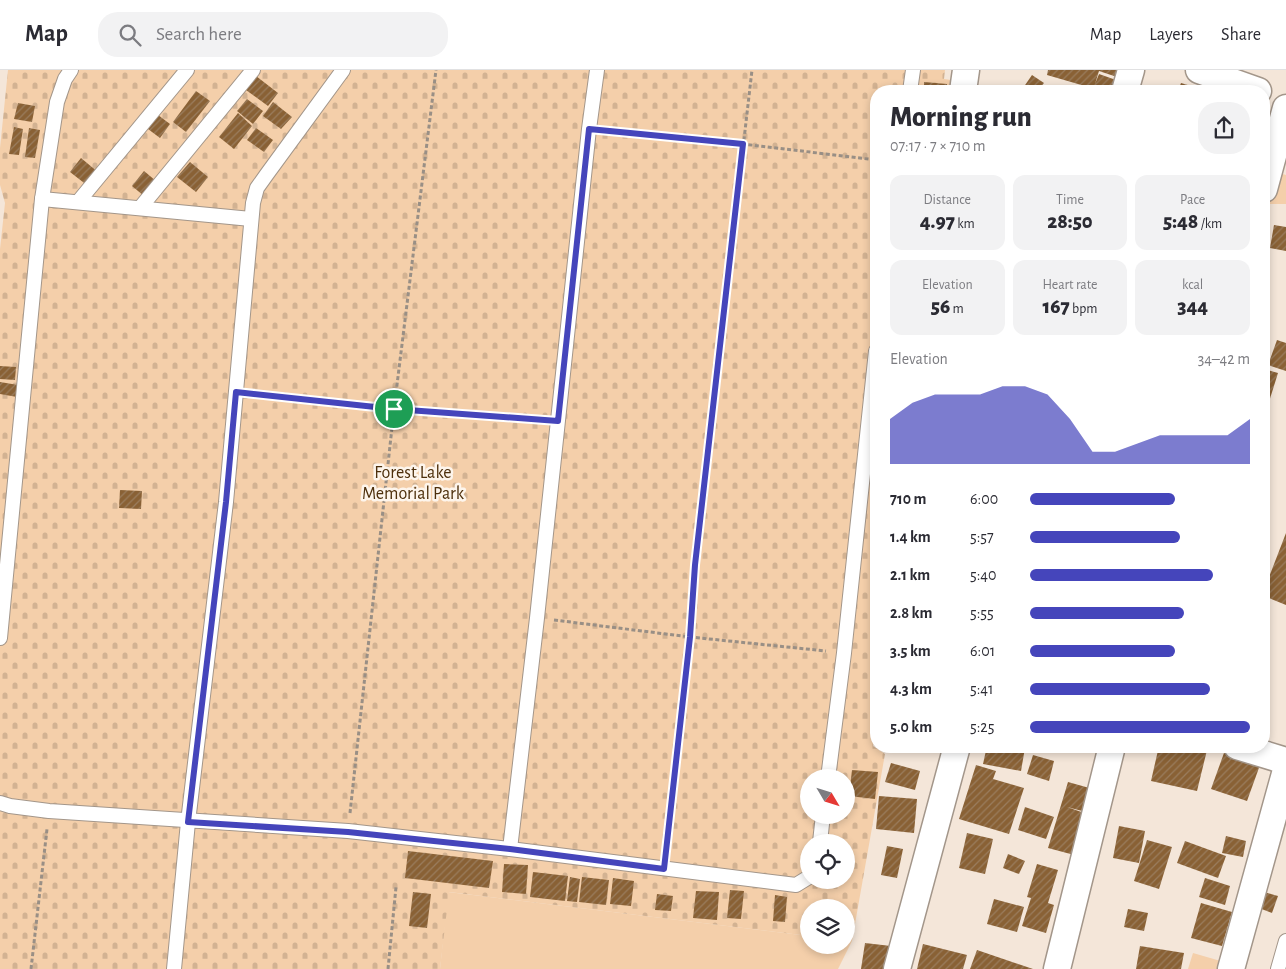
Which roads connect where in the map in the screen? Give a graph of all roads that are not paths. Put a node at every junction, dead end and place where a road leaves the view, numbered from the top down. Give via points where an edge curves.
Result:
1 (71, 70) edge
2 (187, 70) edge
3 (253, 70) edge
4 (343, 70) edge
5 (597, 70) edge
6 (913, 70) edge
7 (966, 70) edge
8 (1131, 70) edge
9 (1199, 70) edge
10 (911, 85) edge
11 (964, 85) edge
12 (1127, 85) edge
13 (1241, 85) edge
14 (1270, 95) edge
15 (1286, 101) edge
16 (1286, 108) edge
17 (1270, 167) edge
18 (42, 198) junction
19 (78, 202) junction
20 (140, 208) junction
21 (251, 219) junction
22 (870, 408) edge
23 (0, 638) edge
24 (954, 753) edge
25 (1110, 753) edge
26 (1260, 753) edge
27 (1286, 761) edge
28 (829, 769) edge
29 (1286, 770) edge
30 (0, 803) edge
31 (188, 822) junction
32 (510, 849) junction
33 (800, 883) edge
34 (1286, 941) edge
35 (174, 969) edge
36 (897, 969) edge
37 (1057, 969) edge
38 (1231, 969) edge
39 (1278, 969) edge

1 - 18 lane via 57,102
2 - 19 lane
3 - 20 lane
4 - 21 lane via 257,188
5 - 32 lane
6 - 10 lane
7 - 11 street
8 - 12 street
9 - 13 street
14 - 15 street
16 - 17 street
18 - 19 lane
18 - 23 lane
19 - 20 lane
20 - 21 lane
21 - 31 lane via 226,502
22 - 28 lane
24 - 36 street
25 - 37 street
26 - 27 street
29 - 38 street
30 - 31 lane via 49,811
31 - 32 lane via 348,832
31 - 35 lane
32 - 33 lane via 796,885
34 - 39 lane

